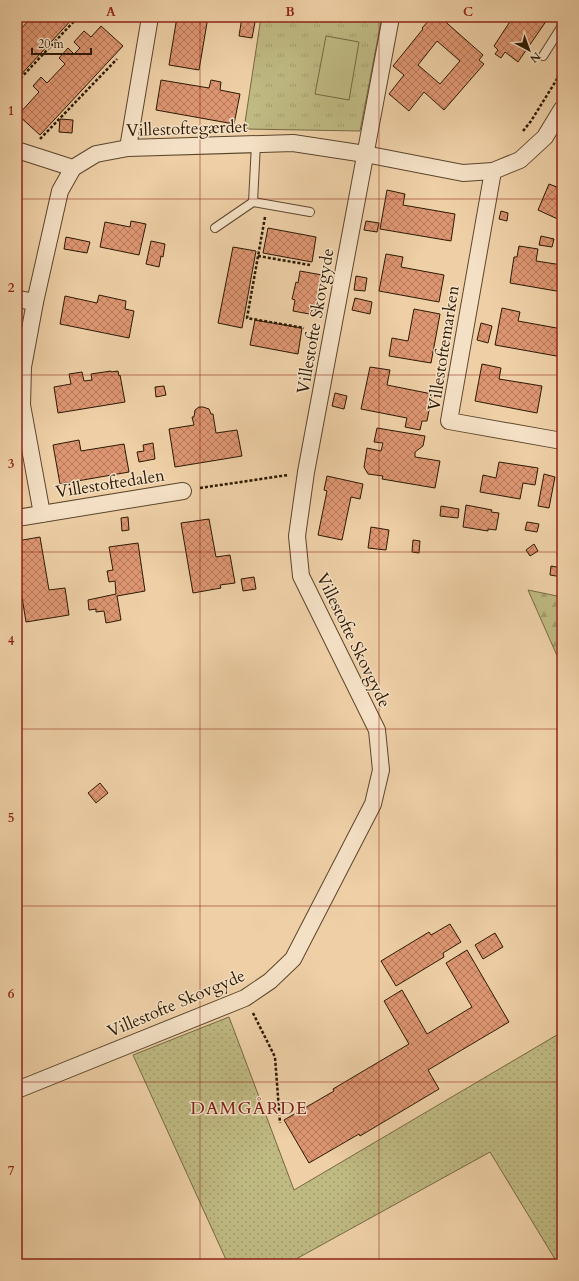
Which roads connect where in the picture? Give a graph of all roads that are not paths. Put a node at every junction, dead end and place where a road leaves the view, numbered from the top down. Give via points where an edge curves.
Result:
1 (150, 17) edge
2 (391, 17) edge
3 (562, 26) edge
4 (543, 56) dead end
5 (562, 109) edge
6 (256, 144) junction
7 (128, 148) junction
8 (22, 151) edge
9 (365, 154) junction
10 (72, 168) junction
11 (493, 171) junction
12 (253, 202) junction
13 (310, 212) dead end
14 (215, 228) dead end
15 (17, 299) edge
16 (35, 302) junction
17 (562, 441) edge
18 (183, 491) road end
19 (42, 514) junction
20 (17, 518) edge
21 (17, 1090) edge

1 - 7 street
2 - 9 street, Villestofte Skovgyde
3 - 4 lane
5 - 11 street, Villestoftegærdet via 545,136 520,160
6 - 7 street, Villestoftegærdet
6 - 9 street, Villestoftegærdet via 293,143
6 - 12 lane
7 - 10 street, Villestoftegærdet via 96,154
8 - 10 street
9 - 11 street, Villestoftegærdet via 463,173
9 - 21 street, Villestofte Skovgyde via 306,472 297,536 301,576 377,730 381,770 373,804 293,959 270,981 245,998
10 - 16 street, Villestoftedalen via 60,191
11 - 17 street, Villestoftemarken via 449,421
12 - 13 lane
12 - 14 lane
15 - 16 street
16 - 19 street, Villestoftedalen via 23,367 22,405
18 - 19 street, Villestoftedalen
19 - 20 street, Villestoftedalen

